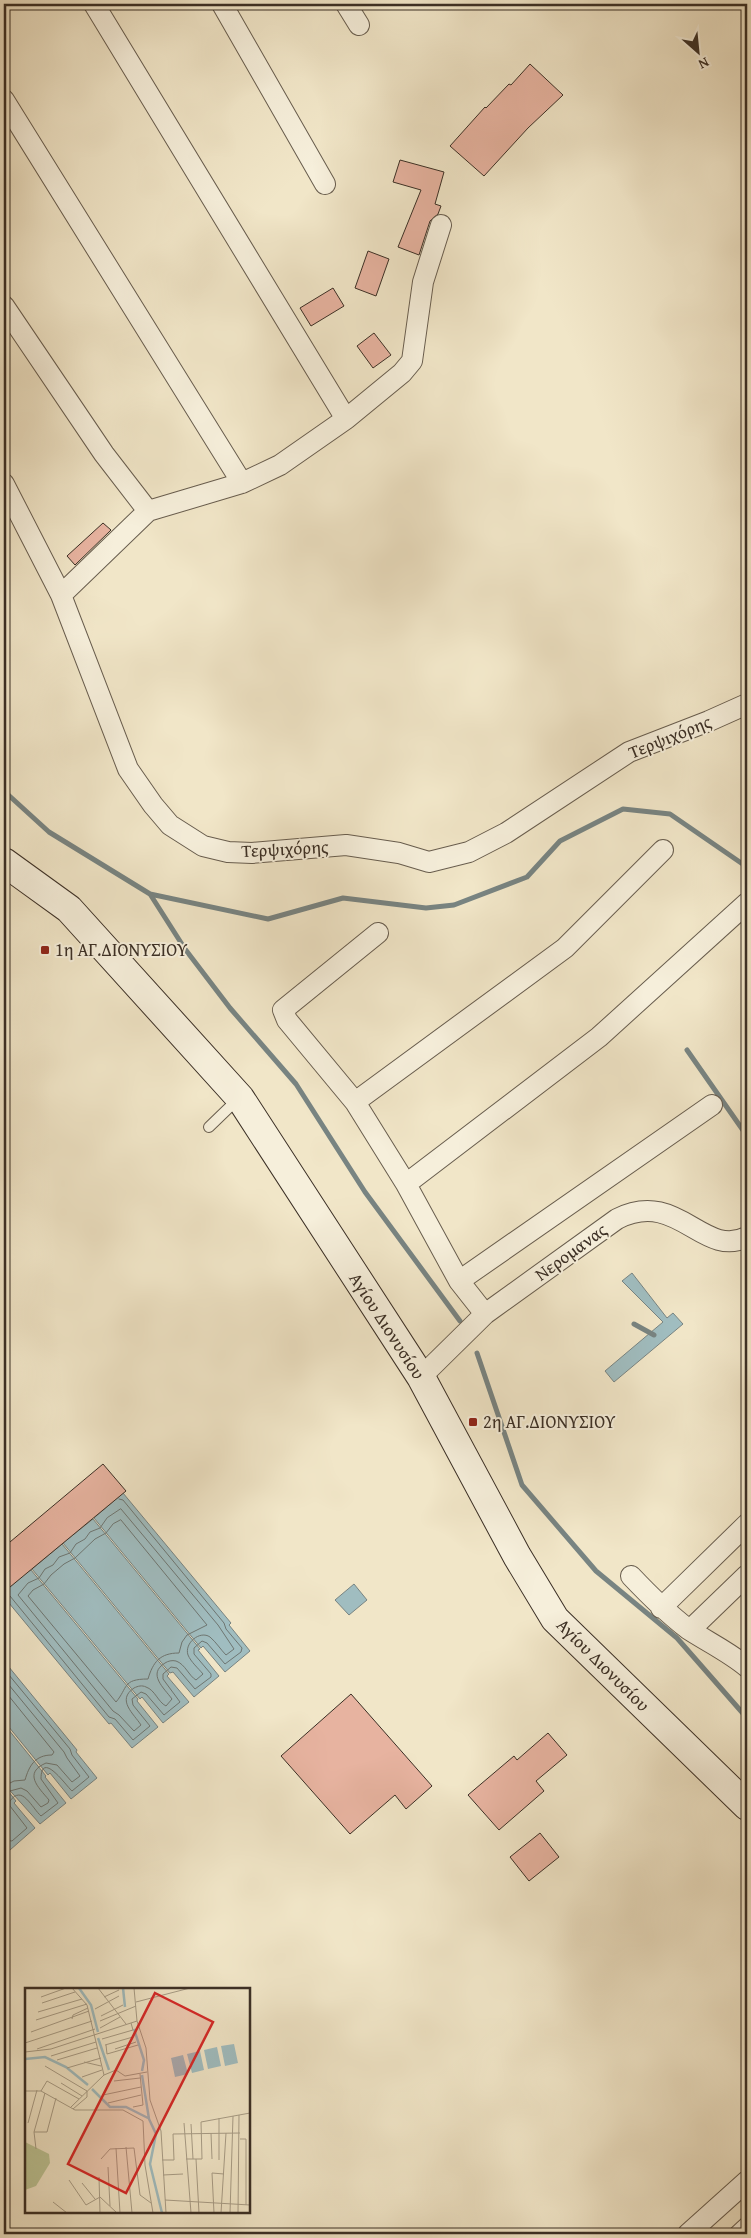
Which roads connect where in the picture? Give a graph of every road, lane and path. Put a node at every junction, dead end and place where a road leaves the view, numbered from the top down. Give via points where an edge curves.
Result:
1 (94, 4) edge
2 (222, 4) edge
3 (346, 4) edge
4 (359, 25) dead end
5 (4, 100) edge
6 (324, 184) dead end
7 (441, 225) dead end
8 (4, 306) edge
9 (346, 419) junction
10 (242, 483) junction
11 (4, 484) edge
12 (148, 512) junction
13 (61, 595) junction
14 (747, 704) edge
15 (663, 850) dead end
16 (4, 862) edge
17 (747, 903) edge
18 (378, 933) dead end
19 (240, 1098) junction
20 (356, 1102) junction
21 (712, 1105) dead end
22 (209, 1126) dead end
23 (406, 1184) junction
24 (747, 1237) edge
25 (459, 1281) junction
26 (485, 1314) junction
27 (421, 1377) junction
28 (747, 1524) edge
29 (747, 1574) edge
30 (631, 1576) dead end
31 (661, 1608) junction
32 (690, 1630) junction
33 (747, 1667) edge
34 (747, 1806) edge
35 (747, 2181) edge
36 (747, 2221) edge
37 (688, 2234) edge
38 (733, 2234) edge

1 - 9 street
2 - 6 street
3 - 4 street
5 - 10 street
7 - 9 street via 424,282 412,361 402,374
8 - 12 street via 104,454
9 - 10 street via 280,465
10 - 12 street
11 - 13 street, Τερψιχόρης
12 - 13 street
13 - 14 street, Τερψιχόρης via 128,769 170,825 203,846 228,852 346,846 399,853 429,862 468,852 506,833 629,752 710,722
15 - 20 street via 565,948
16 - 19 street, Αγίου Διονυσίου via 69,909
17 - 23 street via 599,1037
18 - 20 street via 283,1010 287,1020
19 - 22 lane
19 - 27 street, Αγίου Διονυσίου
20 - 23 street
21 - 25 street
23 - 25 street
24 - 26 street, Νερομανας via 728,1241 712,1238 661,1212 631,1212
25 - 26 street
26 - 27 street, Νερομανας
27 - 34 street, Αγίου Διονυσίου via 517,1556 555,1619
28 - 31 street
29 - 32 street
30 - 31 street
31 - 32 street
32 - 33 street
35 - 37 street
36 - 38 lane

